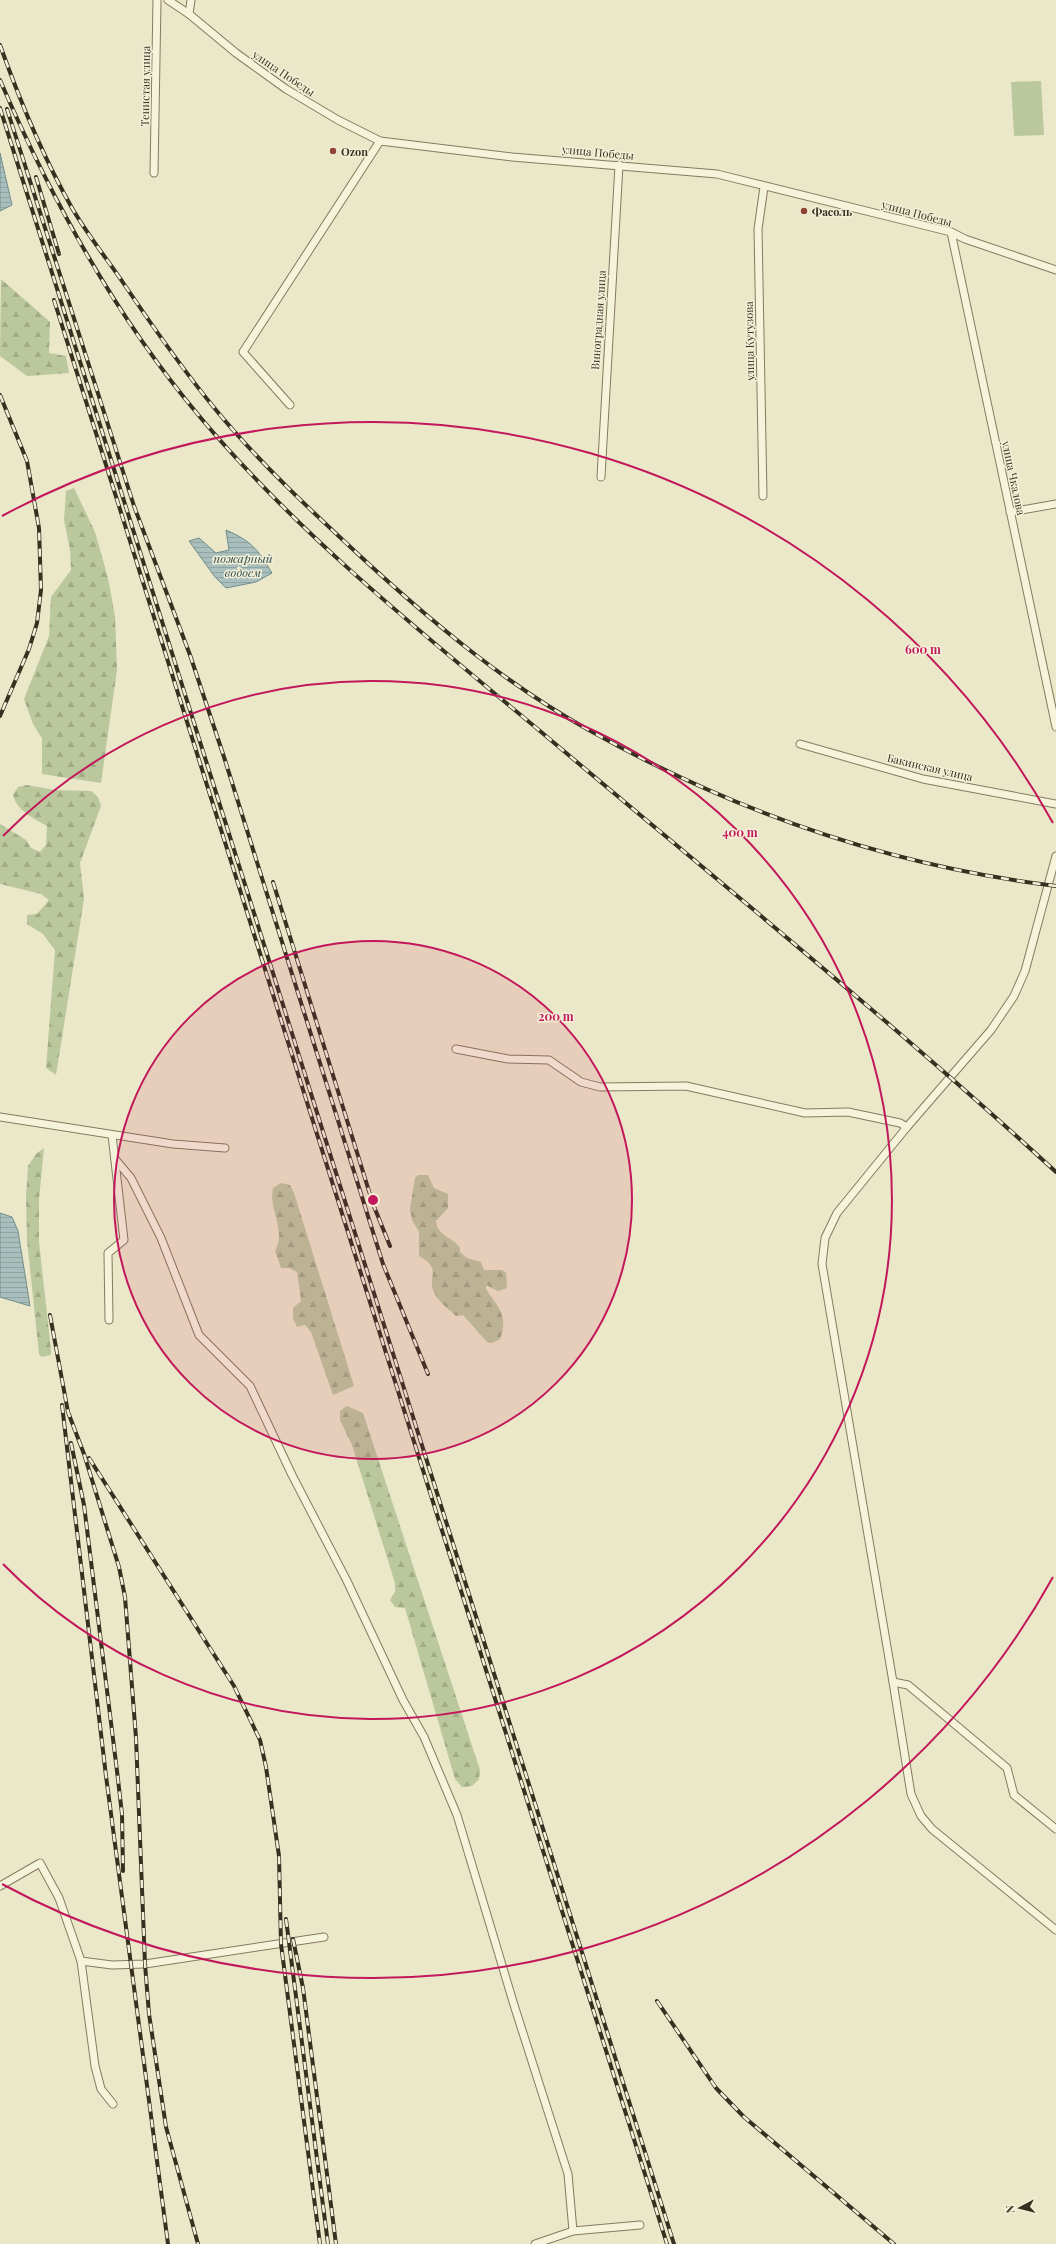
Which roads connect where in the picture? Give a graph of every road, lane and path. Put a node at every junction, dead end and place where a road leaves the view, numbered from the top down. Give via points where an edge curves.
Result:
1 (157, 0) edge
2 (168, 0) edge
3 (191, 0) edge
4 (189, 14) junction
5 (380, 142) junction
6 (619, 165) junction
7 (154, 172) dead end
8 (764, 186) junction
9 (951, 232) junction
10 (1056, 270) edge
11 (290, 405) dead end
12 (601, 477) dead end
13 (763, 496) dead end
14 (1056, 504) edge
15 (1010, 512) junction
16 (1056, 727) edge
17 (800, 744) dead end
18 (1056, 804) edge
19 (1056, 856) edge
20 (456, 1049) dead end
21 (0, 1117) edge
22 (907, 1127) junction
23 (112, 1135) junction
24 (225, 1148) dead end
25 (115, 1159) junction
26 (109, 1320) dead end
27 (893, 1682) junction
28 (1056, 1829) edge
29 (0, 1886) edge
30 (1056, 1930) edge
31 (324, 1937) dead end
32 (81, 1960) junction
33 (113, 2104) dead end
34 (640, 2225) dead end
35 (573, 2231) junction
36 (535, 2244) edge

1 - 7 street, Тенистая улица
2 - 4 street, улица Победы
3 - 4 street
4 - 5 street, улица Победы via 236,53 286,89
5 - 6 street, улица Победы via 512,157
5 - 11 street via 243,352
6 - 8 street, улица Победы via 717,174
6 - 12 street, Виноградная улица
8 - 9 street, улица Победы
8 - 13 street, улица Кутузова via 758,229
9 - 10 street, улица Победы
9 - 15 street, улица Чкалова
14 - 15 street
15 - 16 street, улица Чкалова
17 - 18 street, Бакинская улица via 924,779
19 - 22 street via 1024,971 1014,996 991,1030
20 - 22 street via 508,1059 549,1060 581,1082 600,1088 686,1086 805,1112 848,1112 900,1122
21 - 23 street
22 - 27 street via 837,1213 822,1250 843,1396
23 - 24 street
23 - 25 street
25 - 26 street via 124,1240 108,1253
25 - 35 street via 131,1178 161,1238 199,1335 250,1386 427,1744 457,1815 568,2174
27 - 28 street via 908,1685 1006,1768 1014,1795
27 - 30 street via 910,1789 921,1816 932,1829
29 - 32 street via 40,1863 59,1898
31 - 32 street via 145,1964 112,1965
32 - 33 street via 100,2089
34 - 35 street
35 - 36 street

